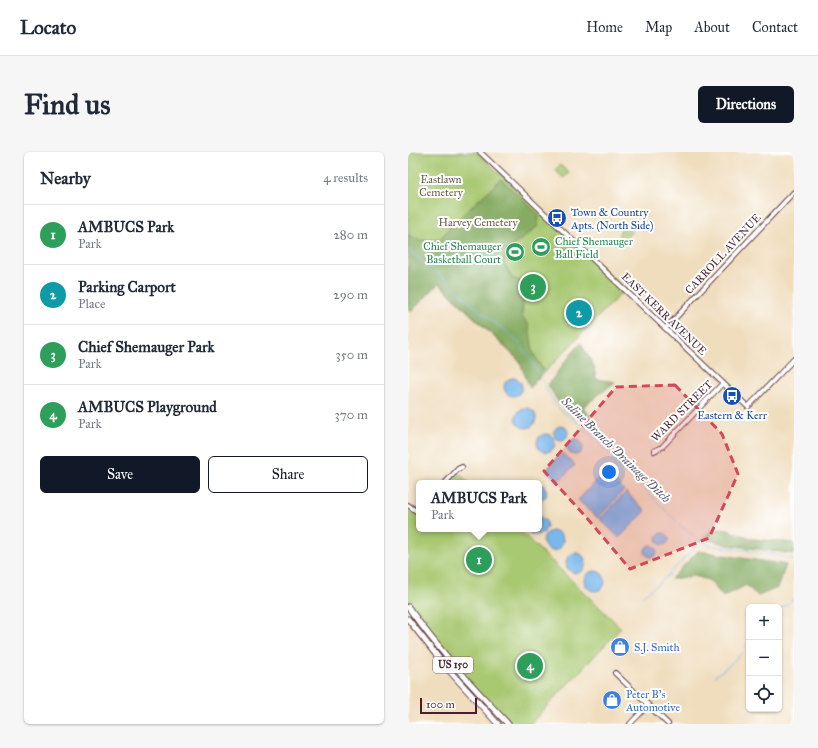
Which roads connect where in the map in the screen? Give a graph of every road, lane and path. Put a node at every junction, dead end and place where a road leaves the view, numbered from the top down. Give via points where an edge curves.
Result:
1 (480, 152) edge
2 (794, 192) edge
3 (666, 328) junction
4 (794, 359) edge
5 (723, 383) junction
6 (654, 451) dead end
7 (462, 467) dead end
8 (448, 480) edge
9 (408, 505) edge
10 (416, 511) edge
11 (408, 606) edge
12 (408, 619) edge
13 (615, 673) dead end
14 (648, 705) junction
15 (498, 724) edge
16 (508, 724) edge
17 (630, 724) edge
18 (668, 724) edge

1 - 3 street, EAST KERR AVENUE
2 - 3 street, CARROLL AVENUE
3 - 5 street, EAST KERR AVENUE
4 - 5 street, EAST KERR AVENUE via 748,407
5 - 6 street, WARD STREET via 662,448
7 - 8 street
9 - 10 street via 411,510
11 - 16 main road, US 150 via 456,668
12 - 15 main road, US 150 via 445,666
13 - 14 street
14 - 17 street
14 - 18 street

